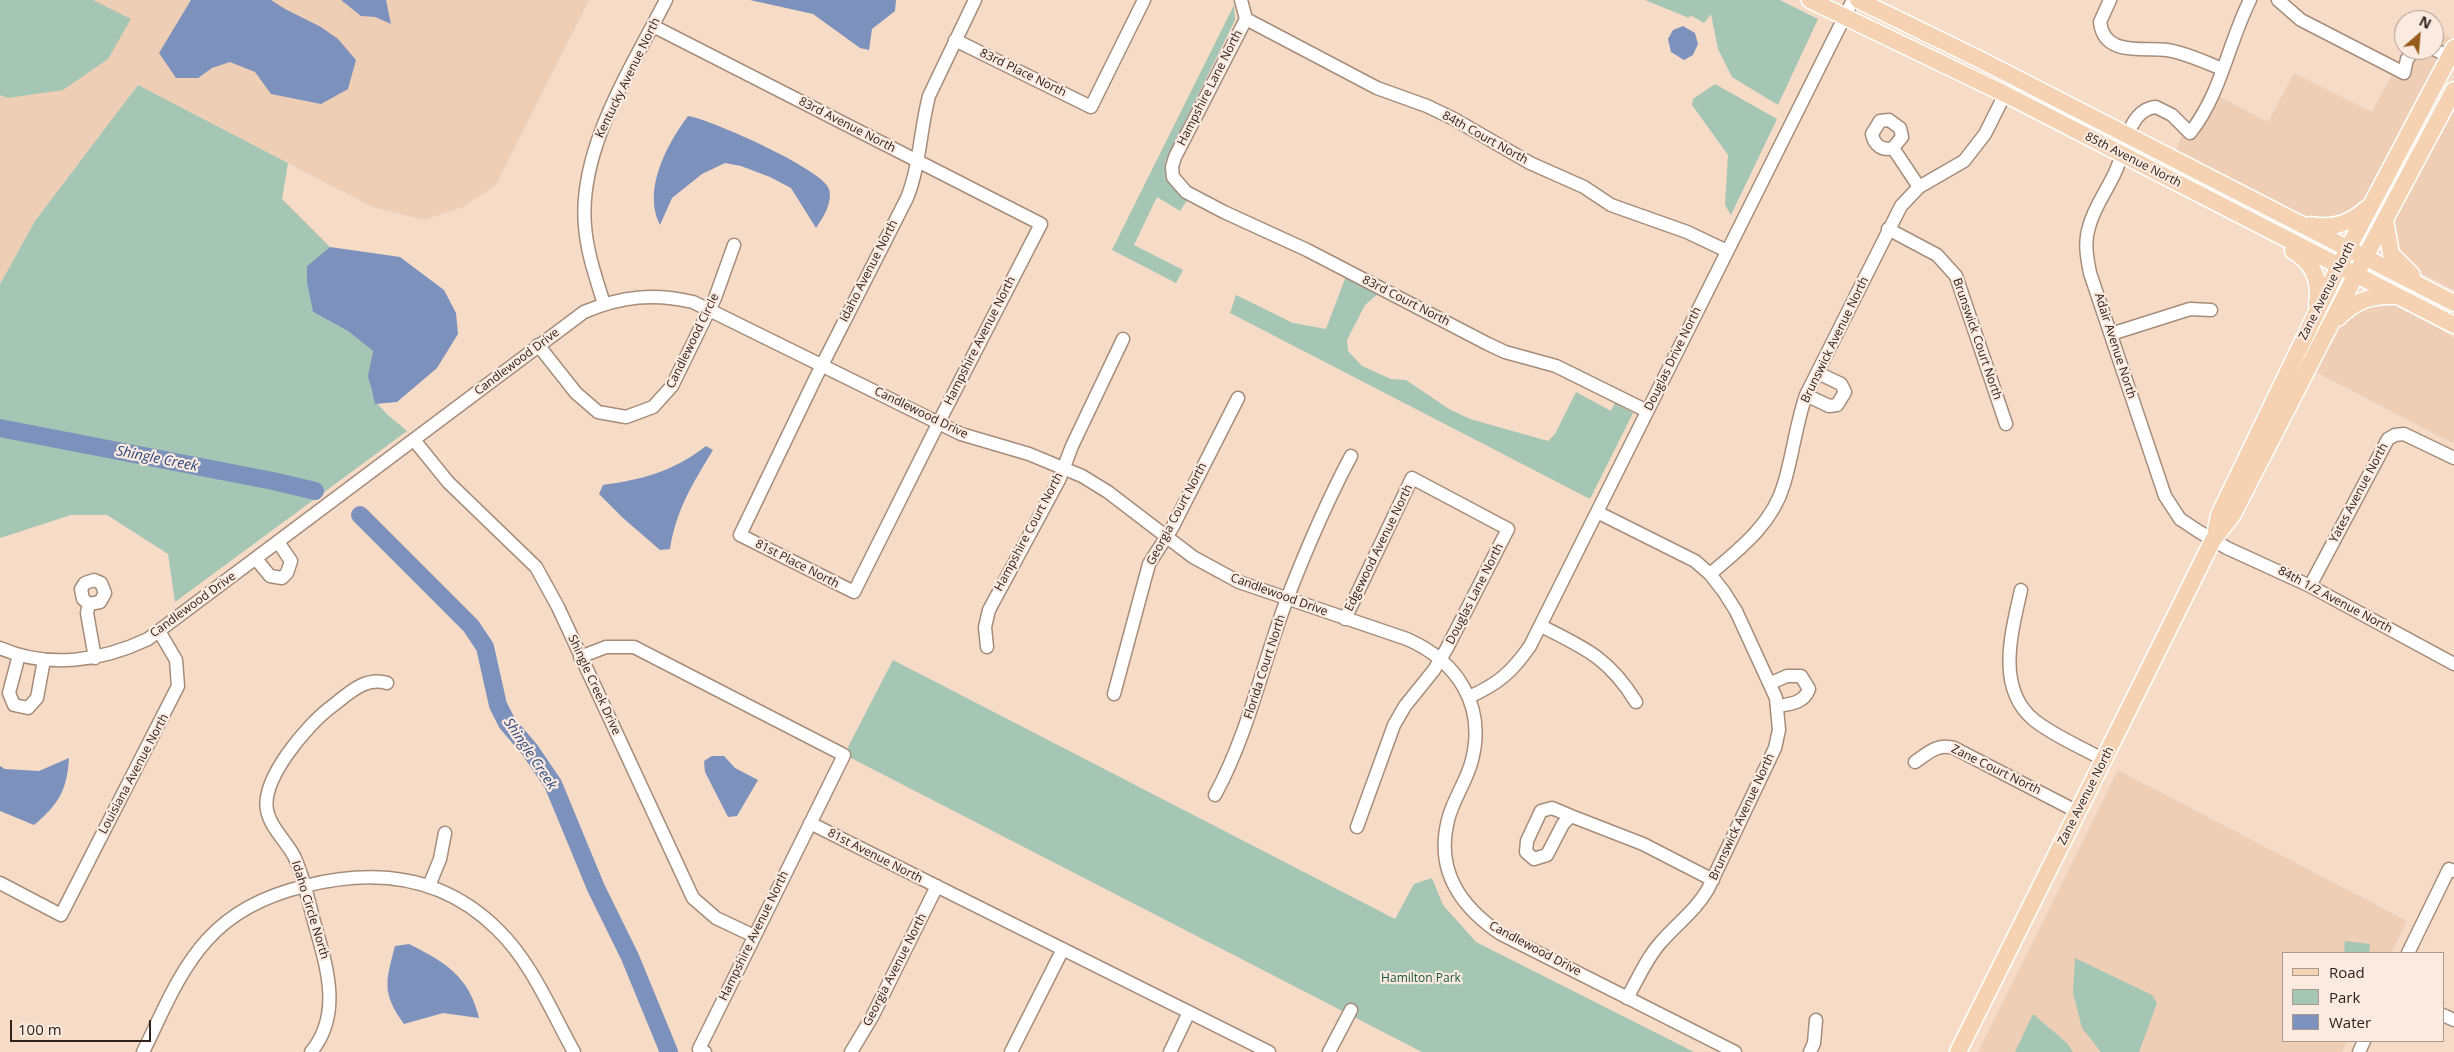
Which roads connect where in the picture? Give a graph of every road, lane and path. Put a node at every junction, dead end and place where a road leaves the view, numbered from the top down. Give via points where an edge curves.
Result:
1 (666, 0) edge
2 (975, 0) edge
3 (1144, 0) edge
4 (1241, 0) edge
5 (1810, 0) edge
6 (1853, 0) edge
7 (1858, 0) edge
8 (2110, 0) edge
9 (2250, 0) edge
10 (2278, 0) edge
11 (1844, 16) junction
12 (1246, 19) junction
13 (653, 26) junction
14 (955, 40) junction
15 (2452, 52) edge
16 (2407, 60) edge
17 (2222, 69) junction
18 (2454, 90) edge
19 (2005, 94) junction
20 (2126, 134) junction
21 (1894, 148) dead end
22 (2120, 153) junction
23 (917, 161) junction
24 (1173, 177) joint
25 (2380, 186) junction
26 (1919, 187) junction
27 (2205, 197) junction
28 (2385, 220) junction
29 (2299, 223) junction
30 (1041, 224) joint
31 (1888, 229) junction
32 (734, 245) dead end
33 (2348, 248) junction
34 (1727, 251) junction
35 (2365, 257) junction
36 (2339, 266) junction
37 (2356, 274) junction
38 (2433, 292) junction
39 (2399, 297) junction
40 (2454, 303) edge
41 (604, 304) junction
42 (710, 309) junction
43 (2211, 310) dead end
44 (2313, 317) junction
45 (2331, 324) junction
46 (2454, 325) edge
47 (2111, 334) junction
48 (1123, 339) dead end
49 (538, 345) junction
50 (822, 365) junction
51 (1818, 373) junction
52 (1806, 395) junction
53 (1238, 398) dead end
54 (1647, 411) junction
55 (939, 423) junction
56 (2006, 424) dead end
57 (414, 440) junction
58 (1351, 456) dead end
59 (2454, 458) edge
60 (1063, 467) junction
61 (1412, 478) joint
62 (1596, 512) junction
63 (740, 535) joint
64 (1166, 538) junction
65 (2213, 540) junction
66 (278, 542) junction
67 (256, 559) junction
68 (1710, 574) junction
69 (2310, 586) junction
70 (2021, 590) dead end
71 (854, 592) joint
72 (1287, 600) junction
73 (89, 604) dead end
74 (1345, 619) junction
75 (1541, 626) junction
76 (158, 631) junction
77 (987, 647) dead end
78 (0, 648) edge
79 (19, 655) junction
80 (580, 657) junction
81 (95, 658) junction
82 (1441, 658) junction
83 (44, 660) junction
84 (2454, 664) edge
85 (387, 683) dead end
86 (1771, 683) junction
87 (1114, 694) dead end
88 (1469, 697) junction
89 (1636, 702) dead end
90 (1778, 706) junction
91 (2104, 760) junction
92 (1915, 762) dead end
93 (1215, 795) dead end
94 (2078, 812) junction
95 (1571, 816) dead end
96 (810, 823) junction
97 (1357, 827) dead end
98 (445, 833) dead end
99 (2452, 870) edge
100 (1713, 880) junction
101 (0, 883) edge
102 (304, 886) junction
103 (429, 886) junction
104 (937, 886) junction
105 (754, 936) junction
106 (1063, 949) junction
107 (2409, 952) edge
108 (1627, 998) junction
109 (1351, 1010) dead end
110 (1190, 1012) junction
111 (1816, 1020) dead end
112 (702, 1050) edge
113 (143, 1052) edge
114 (311, 1052) edge
115 (574, 1052) edge
116 (851, 1052) edge
117 (1011, 1052) edge
118 (1170, 1052) edge
119 (1269, 1052) edge
120 (1329, 1052) edge
121 (1735, 1052) edge
122 (1810, 1052) edge
123 (1958, 1052) edge

1 - 13 street, Kentucky Avenue North
2 - 14 street, Idaho Avenue North
3 - 14 street, 83rd Place North via 1091,107
4 - 12 street, Hampshire Lane North
5 - 11 main road, 85th Avenue North
6 - 11 street, Douglas Drive North
7 - 20 main road, 85th Avenue North
8 - 17 street via 2100,22 2104,34 2113,42 2134,51 2167,50
9 - 17 street
10 - 16 street via 2301,20 2404,73
11 - 19 main road, 85th Avenue North
11 - 34 street, Douglas Drive North
12 - 24 street, Hampshire Lane North via 1175,157
12 - 34 street, 84th Court North via 1377,88 1454,119 1612,205 1687,232
13 - 23 street, 83rd Avenue North
13 - 41 street, Kentucky Avenue North via 605,121 588,172 584,225 588,252
14 - 23 street, Idaho Avenue North via 929,96
15 - 25 main road, Zane Avenue North
17 - 20 street, Adair Avenue North via 2208,106 2190,133 2172,115 2156,107 2144,110
18 - 28 main road, Zane Avenue North
19 - 22 main road, 85th Avenue North
19 - 26 street, Brunswick Avenue North via 1985,134 1964,161
20 - 22 street, Adair Avenue North
20 - 29 main road, 85th Avenue North
21 - 26 street
22 - 27 main road, 85th Avenue North
22 - 47 street, Adair Avenue North via 2118,167 2094,211 2086,242 2090,273
23 - 30 street, 83rd Avenue North
23 - 50 street, Idaho Avenue North via 907,198
24 - 54 street, 83rd Court North via 1186,192 1307,250 1488,344 1556,366
25 - 29 main road via 2368,206 2347,223 2320,227
25 - 33 main road, Zane Avenue North
26 - 31 street, Brunswick Avenue North via 1901,206
27 - 36 main road, 85th Avenue North
27 - 44 main road via 2221,213 2308,262 2318,281
28 - 35 main road, Zane Avenue North
28 - 38 main road via 2389,247 2395,259
29 - 33 main road, 85th Avenue North
30 - 55 street, Hampshire Avenue North
31 - 51 street, Brunswick Avenue North
31 - 56 street, Brunswick Court North via 1937,255 1956,276
32 - 42 street, Candlewood Circle
33 - 35 main road, 85th Avenue North
33 - 36 main road, Zane Avenue North
34 - 54 street, Douglas Drive North
35 - 37 main road, Zane Avenue North
35 - 38 main road, 85th Avenue North
36 - 37 main road, 85th Avenue North
36 - 44 main road, Zane Avenue North
37 - 39 main road, 85th Avenue North
37 - 45 main road, Zane Avenue North
38 - 40 main road, 85th Avenue North
39 - 45 main road via 2366,298 2351,305
39 - 46 main road, 85th Avenue North
41 - 42 street, Candlewood Drive via 625,298 670,297
41 - 49 street, Candlewood Drive via 584,312
42 - 49 street, Candlewood Circle via 663,398 653,407 626,416 611,416 586,404
42 - 50 street, Candlewood Drive
43 - 47 street via 2190,309
44 - 65 main road, Zane Avenue North via 2219,515
45 - 65 main road, Zane Avenue North via 2233,514
47 - 65 street, Adair Avenue North via 2171,509 2180,519
48 - 60 street, Hampshire Court North
49 - 57 street, Candlewood Drive
50 - 55 street, Candlewood Drive
50 - 63 street, Idaho Avenue North
51 - 52 street, Brunswick Avenue North
51 - 52 street via 1840,384 1845,392 1842,398 1837,405 1829,406
52 - 68 street, Brunswick Avenue North via 1784,486 1775,506 1748,541
53 - 64 street, Georgia Court North
54 - 62 street, Douglas Drive North
55 - 60 street, Candlewood Drive via 977,440
55 - 71 street, Hampshire Avenue North
57 - 66 street, Candlewood Drive
57 - 80 street, Shingle Creek Drive via 448,482 536,567
58 - 72 street, Florida Court North via 1324,506
59 - 69 street, Yates Avenue North via 2404,434 2388,439
60 - 64 street, Candlewood Drive via 1108,492
60 - 77 street, Hampshire Court North via 989,610 985,628
61 - 74 street, Edgewood Avenue North
61 - 82 street, Douglas Lane North via 1508,529
62 - 68 street via 1677,551
62 - 75 street, Douglas Drive North
63 - 71 street, 81st Place North
64 - 72 street, Candlewood Drive via 1216,571
64 - 87 street, Georgia Court North via 1149,564
65 - 69 street, 84th 1/2 Avenue North
65 - 91 main road, Zane Avenue North
66 - 67 street, Candlewood Drive
66 - 67 street via 291,561 288,573 282,578 270,576
67 - 76 street, Candlewood Drive
68 - 86 street, Brunswick Avenue North via 1736,611
69 - 84 street, 84th 1/2 Avenue North
70 - 91 street via 2012,629 2009,666 2016,695 2032,719
72 - 74 street, Candlewood Drive
72 - 93 street, Florida Court North via 1238,749
73 - 81 street via 87,613
74 - 82 street, Candlewood Drive via 1407,639
75 - 88 street, Douglas Drive North via 1510,673
75 - 89 street via 1588,650 1607,664 1624,681
76 - 81 street, Candlewood Drive via 128,648
76 - 101 street, Louisiana Avenue North via 176,660 178,686 61,915
78 - 79 street, Candlewood Drive
79 - 83 street, Candlewood Drive
79 - 83 street via 9,693 14,705 20,707 28,708 37,698
80 - 96 street via 606,647 634,648 844,755
80 - 105 street, Shingle Creek Drive via 693,898 716,918
81 - 83 street, Candlewood Drive
82 - 88 street, Candlewood Drive via 1458,677
82 - 97 street, Douglas Lane North via 1394,726
85 - 102 street, Idaho Circle North via 377,680 366,683 318,717 297,739 270,788 267,810 270,820 295,858
86 - 90 street, Brunswick Avenue North
86 - 90 street via 1795,675 1801,676 1809,689 1800,701
88 - 108 street, Candlewood Drive via 1475,744 1444,839 1445,858 1456,889 1472,912 1502,934
90 - 100 street, Brunswick Avenue North via 1779,730 1775,748
91 - 94 main road, Zane Avenue North
92 - 94 street, Zane Court North via 1936,748 1954,748
94 - 123 main road, Zane Avenue North
95 - 100 street via 1636,841
96 - 104 street, 81st Avenue North
96 - 105 street, Hampshire Avenue North
98 - 103 street via 440,859
99 - 107 street
100 - 108 street, Brunswick Avenue North via 1700,904 1651,955
102 - 103 street via 344,877 371,876
102 - 113 street via 268,896 246,908 207,940 179,981
102 - 114 street, Idaho Circle North via 328,974 330,993 330,1012
103 - 115 street via 477,911 517,951
104 - 106 street, 81st Avenue North
104 - 116 street, Georgia Avenue North via 872,1017
105 - 112 street, Hampshire Avenue North
106 - 110 street, 81st Avenue North
106 - 117 street
108 - 121 street, Candlewood Drive
109 - 120 street
110 - 118 street
110 - 119 street, 81st Avenue North
111 - 122 street

